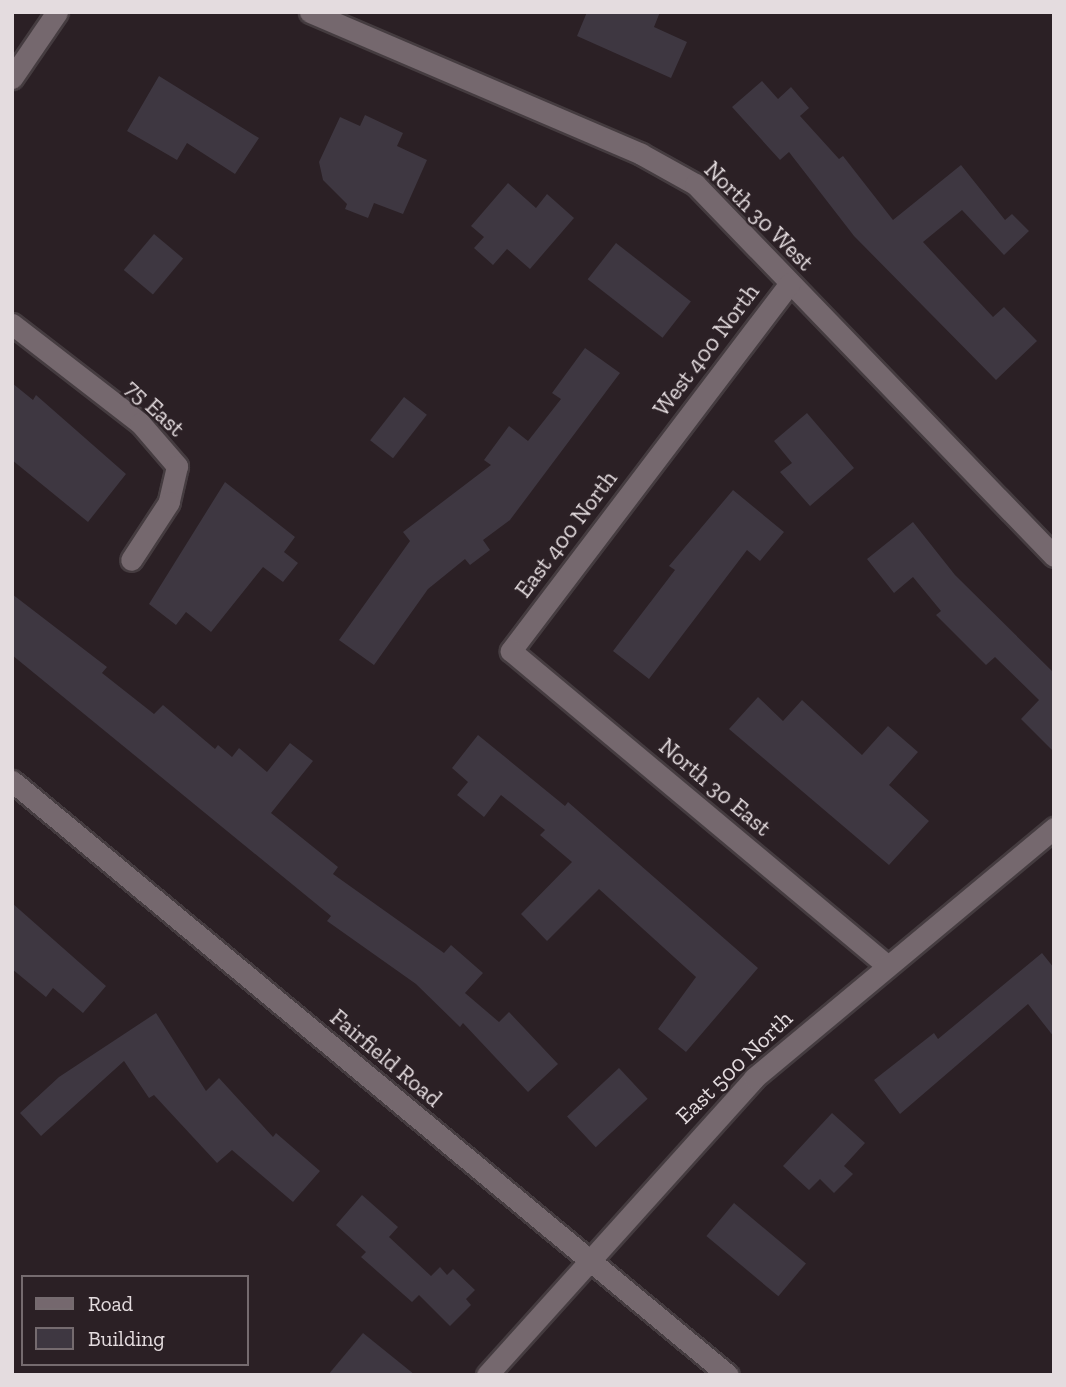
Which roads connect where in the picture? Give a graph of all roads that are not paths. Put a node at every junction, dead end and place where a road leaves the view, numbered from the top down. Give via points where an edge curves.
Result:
1 (57, 12) edge
2 (310, 12) edge
3 (12, 78) edge
4 (790, 283) junction
5 (12, 324) edge
6 (663, 450) joint
7 (1054, 556) edge
8 (131, 560) dead end
9 (511, 651) joint
10 (12, 781) edge
11 (1052, 829) edge
12 (885, 964) junction
13 (587, 1259) junction
14 (487, 1375) edge
15 (728, 1375) edge

1 - 3 street
2 - 4 street, North 30 West via 652,160 695,184
4 - 6 street, West 400 North
4 - 7 street, North 30 West
5 - 8 street, 75 East via 140,423 177,466 169,502
6 - 9 street, East 400 North
9 - 12 street, North 30 East
10 - 13 street, Fairfield Road
11 - 12 street, East 500 North
12 - 13 street, East 500 North via 754,1078
13 - 14 street, East 500 North
13 - 15 street, Fairfield Road

